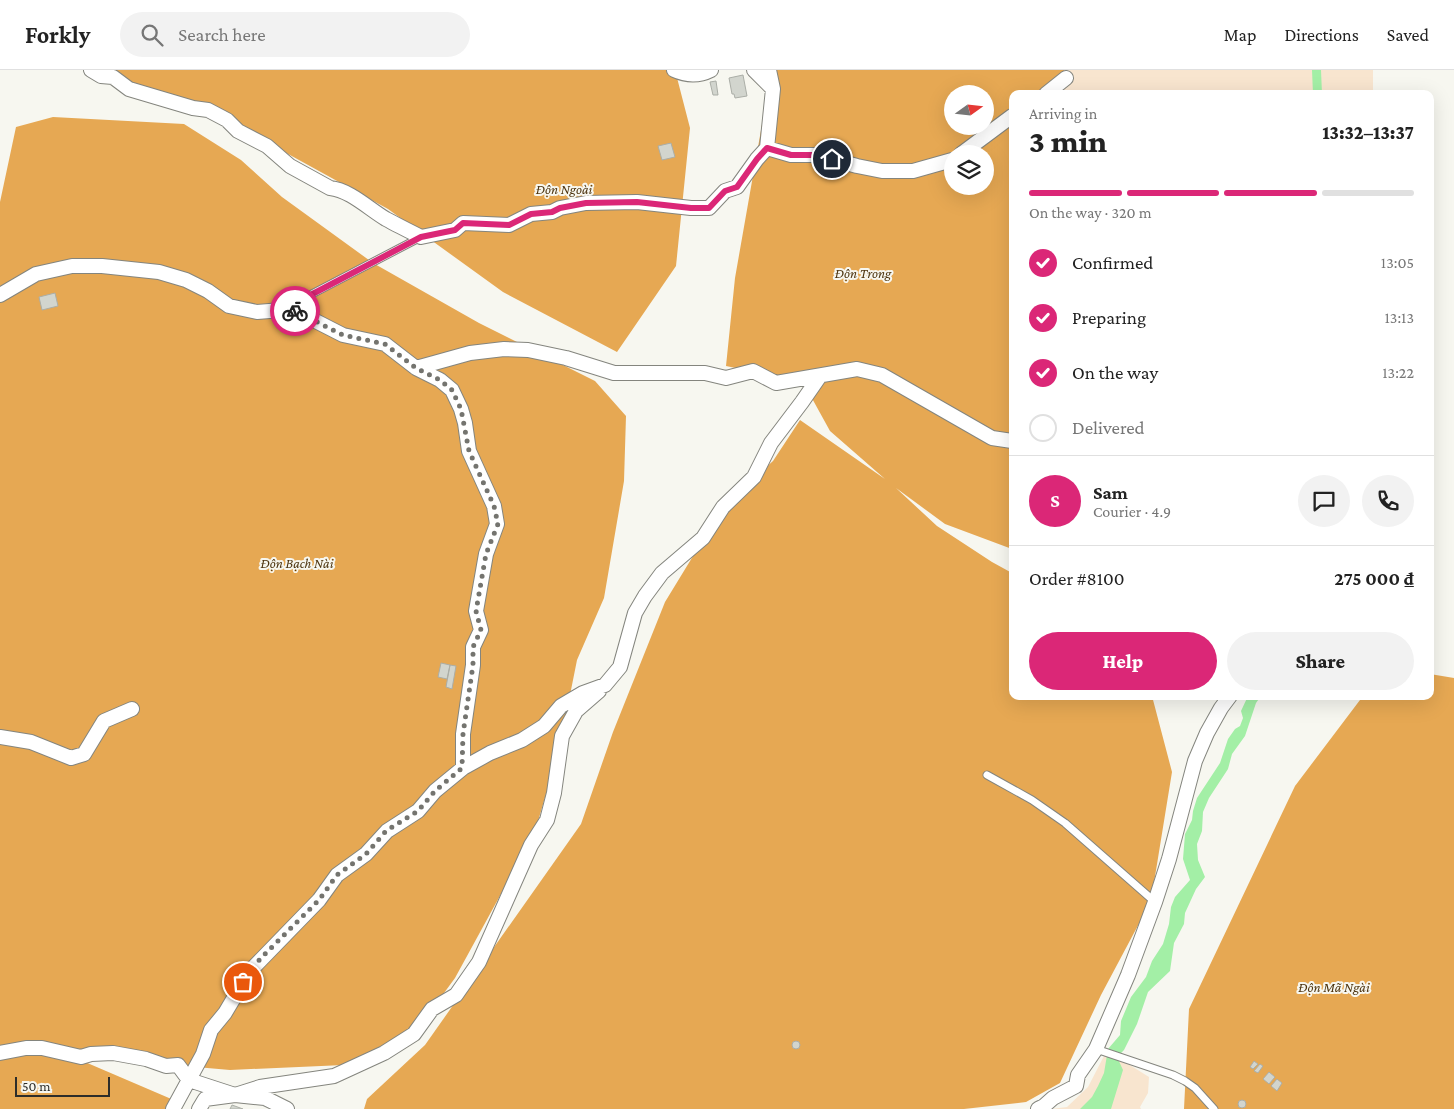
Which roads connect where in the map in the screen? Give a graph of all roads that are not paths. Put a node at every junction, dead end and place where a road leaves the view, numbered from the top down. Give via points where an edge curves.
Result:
1 (91, 70) edge
2 (674, 70) edge
3 (711, 70) edge
4 (754, 70) edge
5 (769, 70) edge
6 (1065, 74) edge
7 (773, 89) junction
8 (1050, 90) edge
9 (1064, 90) edge
10 (1009, 118) edge
11 (973, 145) edge
12 (767, 148) junction
13 (944, 162) edge
14 (421, 237) junction
15 (0, 295) edge
16 (282, 310) junction
17 (416, 368) junction
18 (820, 376) junction
19 (1009, 441) edge
20 (605, 685) junction
21 (1227, 700) edge
22 (132, 709) dead end
23 (0, 737) edge
24 (462, 768) junction
25 (987, 775) dead end
26 (1155, 902) junction
27 (1101, 1051) junction
28 (0, 1053) edge
29 (189, 1080) junction
30 (235, 1094) junction
31 (173, 1109) edge
32 (199, 1109) edge
33 (287, 1109) edge
34 (1038, 1109) edge
35 (1214, 1109) edge

1 - 14 street via 101,76 113,77 129,89 208,110 267,146 290,166
2 - 3 street via 695,75
4 - 7 street
5 - 7 street
6 - 8 street
6 - 9 street
7 - 12 street
10 - 11 street
12 - 13 street via 791,155 817,155 882,171 913,171
12 - 14 street via 737,187 725,191 709,208 637,202 586,203 531,214 509,225 463,223 455,230
14 - 16 lane
15 - 16 street via 36,274 72,266 102,266 159,272 186,280 229,306 257,312
16 - 17 street via 296,311 343,335 385,344
17 - 18 street via 470,353 504,349 566,358 614,373 704,373 726,378 753,371 776,383
17 - 24 street via 452,390 461,409 469,451 494,506 498,524 486,554 476,611 481,630 473,647
18 - 19 street via 857,369 882,375 992,438
18 - 20 street via 771,443 754,477 723,507 703,538 662,573 645,596 635,613 620,667
20 - 24 street via 560,706 544,726 522,740
20 - 30 street via 576,711 562,736 547,820 532,845 479,962 456,995 432,1009 414,1034 384,1053 334,1076 260,1086
21 - 26 street via 1207,733 1195,761
22 - 23 street via 104,721 84,754 71,758 31,742
24 - 29 street via 418,811 386,831 366,854 337,875 319,900 255,965 211,1030
25 - 26 lane via 1065,823
26 - 27 street
27 - 34 street via 1078,1075 1076,1086
27 - 35 lane via 1186,1081
28 - 29 street via 26,1048 42,1048 81,1057 113,1053 166,1066 178,1065
29 - 30 street
29 - 31 street
30 - 32 street via 205,1099
30 - 33 street via 265,1098

